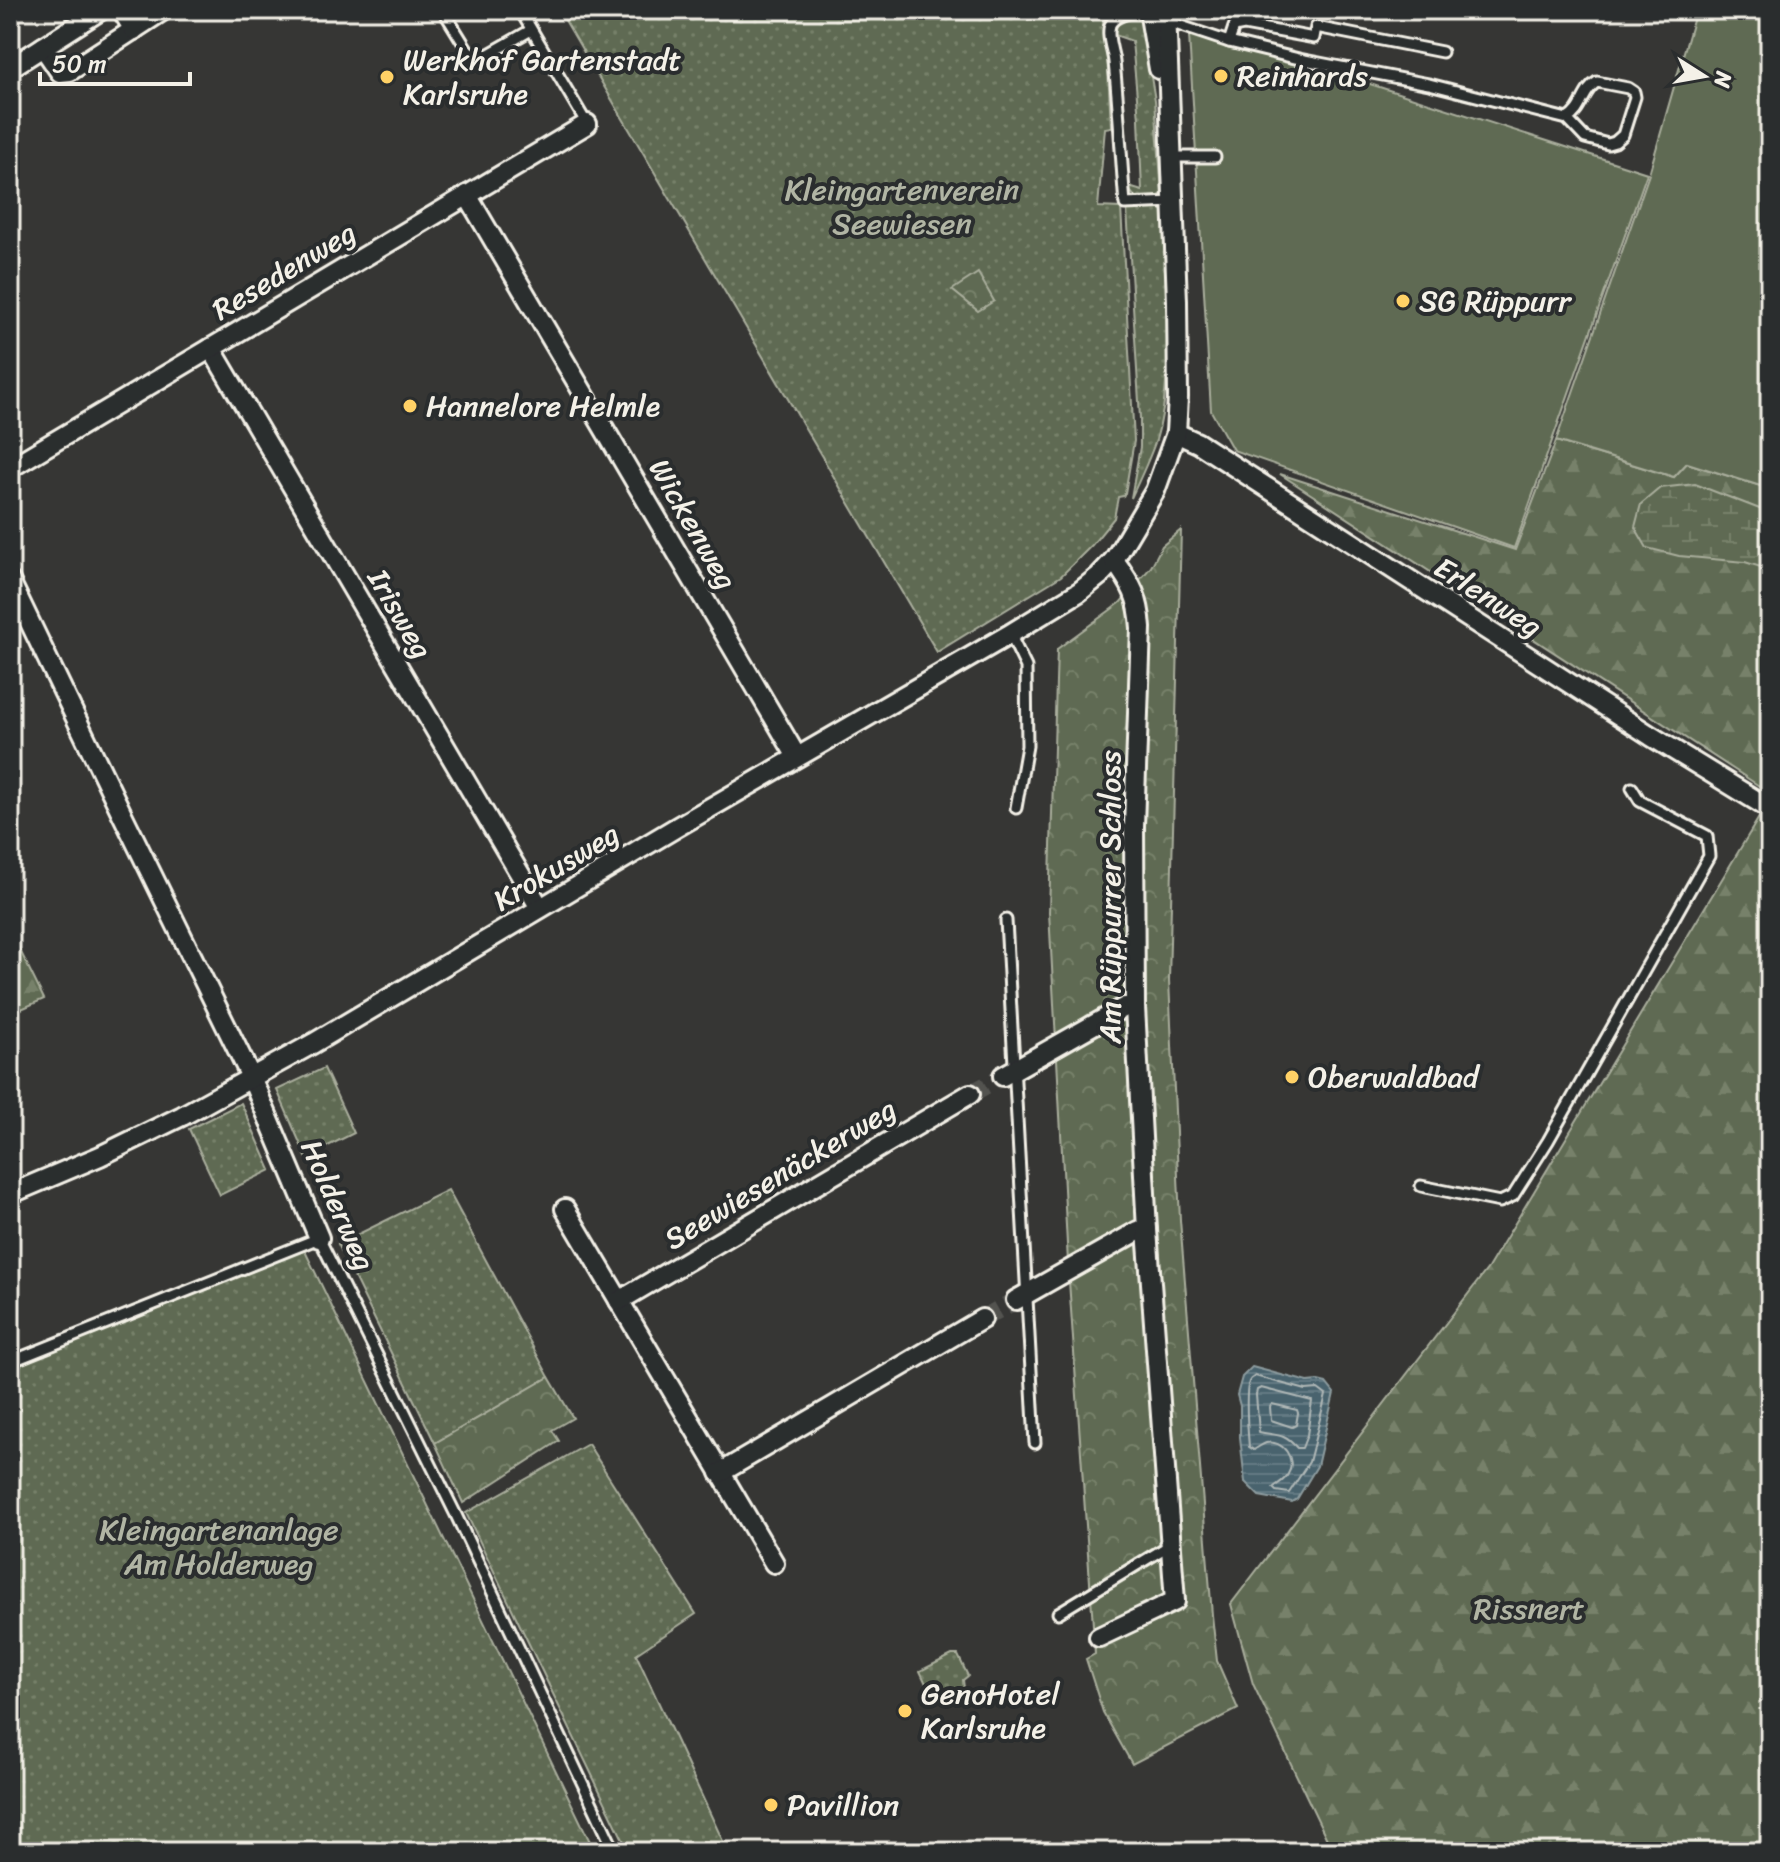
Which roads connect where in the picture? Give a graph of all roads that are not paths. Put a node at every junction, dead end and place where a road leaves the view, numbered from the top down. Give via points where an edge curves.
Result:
1 (101, 10) edge
2 (122, 10) edge
3 (164, 10) edge
4 (443, 10) edge
5 (520, 10) edge
6 (1142, 10) edge
7 (1158, 12) edge
8 (134, 30) junction
9 (531, 30) junction
10 (1229, 42) junction
11 (43, 47) junction
12 (1442, 52) dead end
13 (10, 68) edge
14 (1567, 119) junction
15 (587, 124) joint
16 (1172, 157) junction
17 (1215, 157) dead end
18 (467, 195) junction
19 (1174, 202) junction
20 (211, 348) junction
21 (1176, 433) junction
22 (10, 468) edge
23 (1114, 560) junction
24 (10, 581) edge
25 (1010, 634) junction
26 (797, 757) junction
27 (1632, 788) dead end
28 (1016, 808) dead end
29 (1770, 809) edge
30 (540, 908) junction
31 (1006, 920) dead end
32 (1135, 1007) junction
33 (1009, 1072) junction
34 (251, 1077) junction
35 (970, 1094) tunnel mouth
36 (1421, 1186) dead end
37 (10, 1194) edge
38 (565, 1209) dead end
39 (1147, 1230) junction
40 (319, 1238) junction
41 (1022, 1297) junction
42 (619, 1301) junction
43 (982, 1319) tunnel mouth
44 (10, 1362) edge
45 (1035, 1443) dead end
46 (720, 1473) junction
47 (1170, 1545) junction
48 (774, 1563) dead end
49 (1058, 1613) dead end
50 (1099, 1637) dead end
51 (615, 1852) edge

1 - 11 street
2 - 8 street
3 - 8 street
4 - 9 lane via 475,62
5 - 9 lane
6 - 19 lane via 1115,19 1109,32 1125,204
7 - 10 lane
7 - 16 street
8 - 11 street via 65,73 56,69
9 - 15 lane
10 - 12 lane via 1234,27 1244,25 1314,38 1316,27
10 - 14 lane
11 - 13 street
14 - 14 lane via 1597,82 1634,92 1623,135 1615,142 1585,138
15 - 18 street, Resedenweg
16 - 17 lane
16 - 19 street
18 - 20 street, Resedenweg
18 - 26 street, Wickenweg
19 - 21 street
20 - 22 street, Resedenweg
20 - 30 street, Irisweg
21 - 23 street via 1155,491
21 - 29 street, Erlenweg
23 - 25 street, Krokusweg via 1079,592
23 - 32 street, Am Rüppurrer Schloss via 1135,591 1140,618
24 - 34 street, Holderweg
25 - 26 street, Krokusweg
25 - 28 lane via 1026,667 1027,746
26 - 30 street, Krokusweg
27 - 36 lane via 1640,801 1707,836 1709,856 1513,1196 1500,1202
30 - 34 street, Krokusweg
31 - 33 lane
32 - 33 street via 1125,1007
32 - 39 street, Am Rüppurrer Schloss
33 - 41 lane
34 - 37 street, Krokusweg via 135,1139
34 - 40 street, Holderweg
35 - 42 street, Seewiesenäckerweg
38 - 42 street
39 - 41 street
39 - 47 street, Am Rüppurrer Schloss
40 - 44 lane
40 - 51 lane, Holderweg
41 - 45 lane
42 - 46 street
43 - 46 street
46 - 48 street
47 - 49 lane
47 - 50 street, Am Rüppurrer Schloss via 1175,1601

